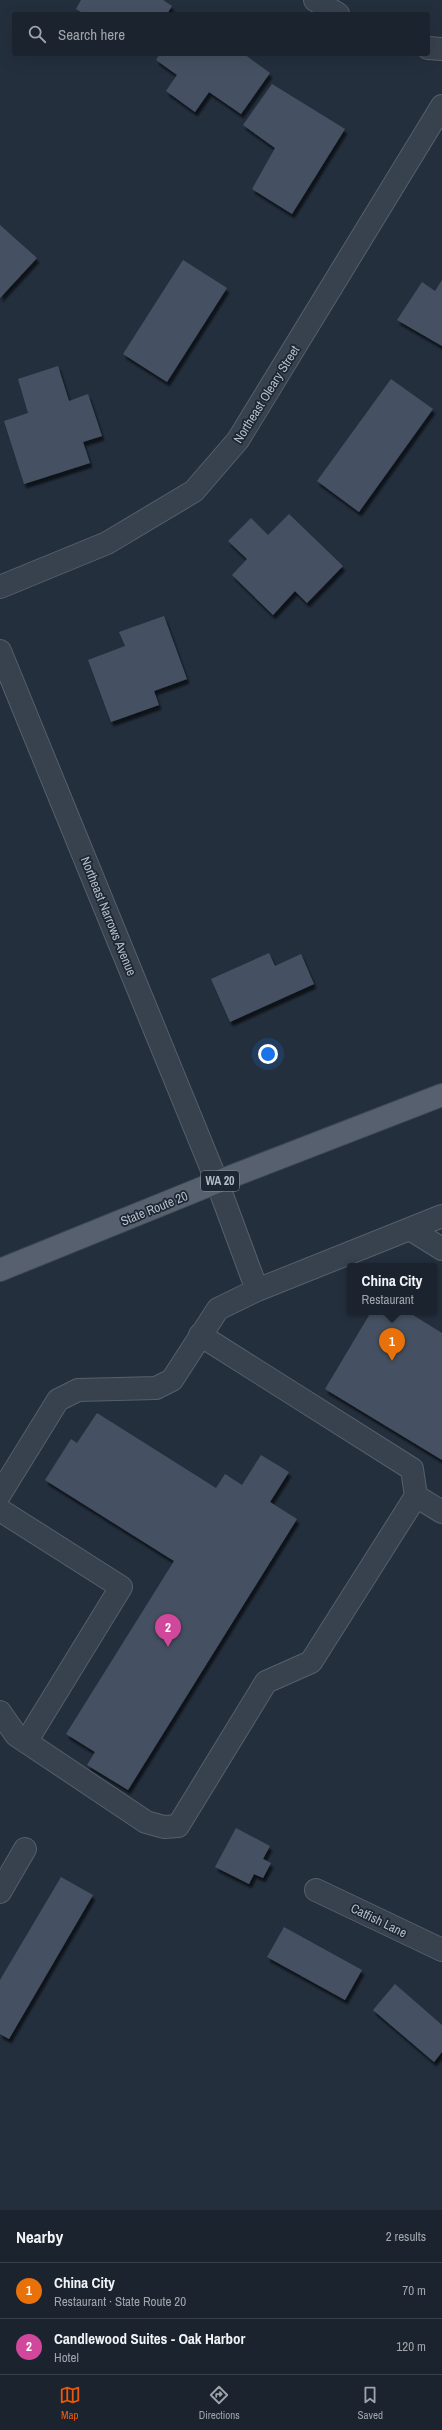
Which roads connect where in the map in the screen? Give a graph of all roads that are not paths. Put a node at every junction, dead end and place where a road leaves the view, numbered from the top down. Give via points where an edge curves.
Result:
1 (315, 0) edge
2 (335, 12) edge
3 (430, 48) edge
4 (442, 48) edge
5 (442, 106) edge
6 (0, 586) edge
7 (0, 651) edge
8 (442, 1095) edge
9 (217, 1182) junction
10 (442, 1216) edge
11 (410, 1229) junction
12 (442, 1249) edge
13 (0, 1270) edge
14 (257, 1290) junction
15 (200, 1335) junction
16 (0, 1494) edge
17 (416, 1496) junction
18 (0, 1510) edge
19 (442, 1512) edge
20 (0, 1712) edge
21 (26, 1742) junction
22 (25, 1849) dead end
23 (316, 1890) dead end
24 (0, 1892) edge
25 (442, 1950) edge

1 - 2 street
3 - 4 street
5 - 6 street, Northeast Oleary Street via 238,440 194,491 107,543
7 - 9 street, Northeast Narrows Avenue
8 - 9 main road, State Route 20 / WA 20
9 - 13 main road, State Route 20 / WA 20
9 - 14 street, Northeast Narrows Avenue
10 - 11 street
11 - 12 street
11 - 14 street
14 - 15 street via 218,1309
15 - 16 street via 172,1380 156,1388 78,1390 58,1400
15 - 17 street via 412,1469
17 - 19 street
17 - 21 street via 310,1662 266,1682 178,1826 164,1827 146,1822
18 - 21 street via 121,1587
20 - 21 street via 16,1735
22 - 24 street
23 - 25 street, Catfish Lane

